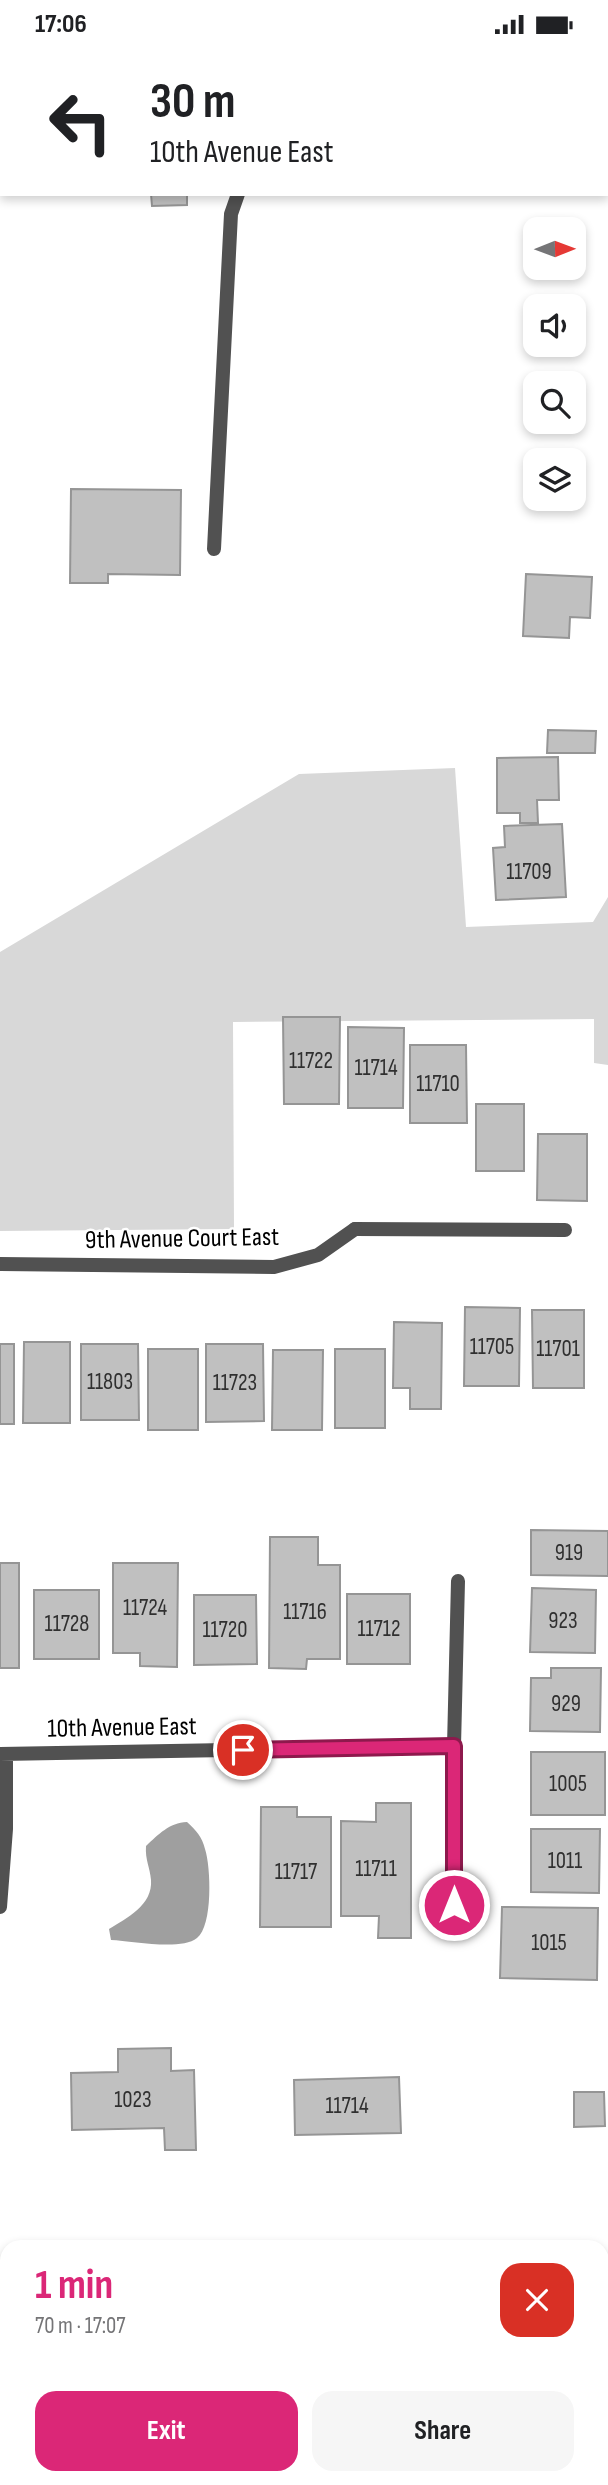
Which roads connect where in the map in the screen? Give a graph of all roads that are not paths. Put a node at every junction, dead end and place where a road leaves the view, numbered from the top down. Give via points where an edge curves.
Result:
1 (237, 196) edge
2 (214, 549) dead end
3 (565, 1230) dead end
4 (0, 1265) edge
5 (457, 1581) dead end
6 (454, 1746) junction
7 (3, 1754) edge
8 (454, 1905) dead end
9 (0, 1907) edge

1 - 2 street via 232,214
3 - 4 street, 9th Avenue Court East via 355,1229 318,1255 274,1267
5 - 6 street
6 - 7 street, 10th Avenue East
6 - 8 street
7 - 9 street via 6,1829

